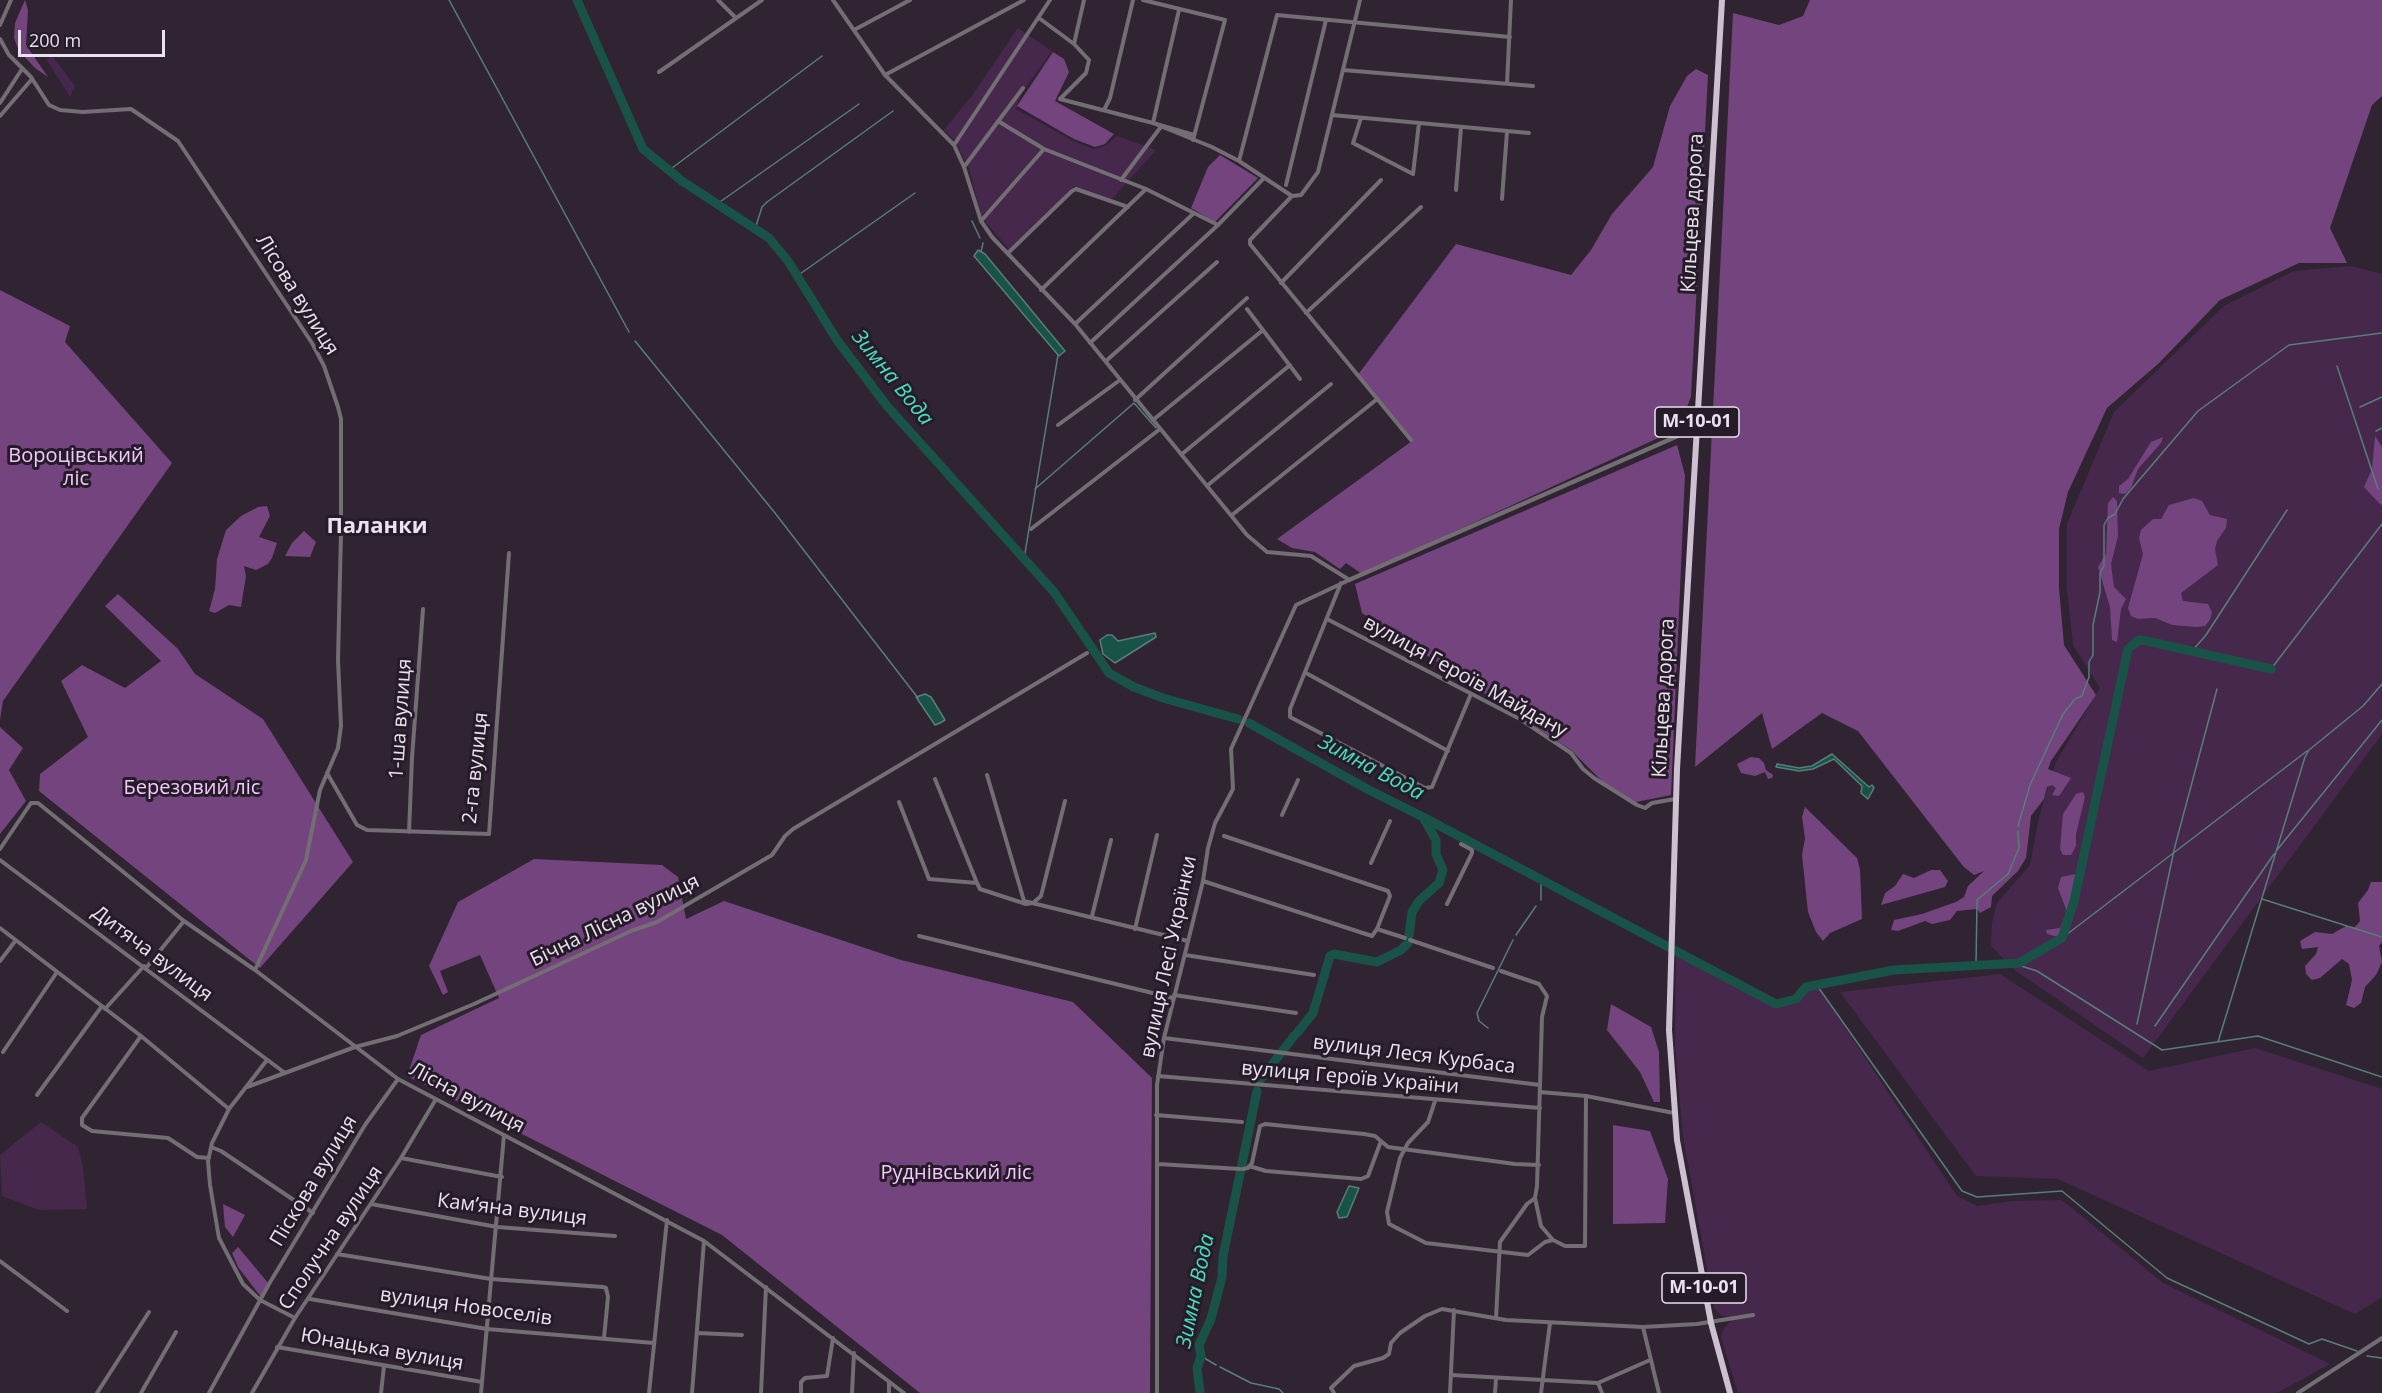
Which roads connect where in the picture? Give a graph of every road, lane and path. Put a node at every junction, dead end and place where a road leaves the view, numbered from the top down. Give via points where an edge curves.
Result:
1 (10, 0) edge
2 (718, 0) edge
3 (762, 0) edge
4 (833, 0) edge
5 (910, 0) edge
6 (1024, 0) edge
7 (1084, 0) edge
8 (1133, 0) edge
9 (1143, 0) edge
10 (1360, 0) edge
11 (1511, 0) edge
12 (1722, 0) edge
13 (1049, 1) edge
14 (1179, 10) junction
15 (736, 18) junction
16 (1039, 18) junction
17 (1326, 21) junction
18 (1354, 24) junction
19 (0, 25) edge
20 (854, 30) junction
21 (1510, 37) junction
22 (0, 39) edge
23 (1074, 44) junction
24 (22, 69) junction
25 (1343, 70) junction
26 (659, 72) dead end
27 (885, 75) junction
28 (32, 79) junction
29 (1507, 84) junction
30 (1533, 86) dead end
31 (1023, 88) dead end
32 (0, 103) edge
33 (1104, 110) junction
34 (1332, 115) junction
35 (0, 116) edge
36 (1361, 118) junction
37 (998, 121) junction
38 (1153, 123) junction
39 (1419, 123) junction
40 (1461, 127) junction
41 (1160, 128) junction
42 (1508, 132) junction
43 (1529, 134) dead end
44 (1194, 135) junction
45 (1193, 140) junction
46 (954, 145) junction
47 (1044, 148) junction
48 (1239, 161) junction
49 (964, 166) junction
50 (1264, 178) junction
51 (1121, 180) junction
52 (1381, 180) dead end
53 (1286, 185) dead end
54 (1146, 189) junction
55 (1456, 190) dead end
56 (1292, 196) junction
57 (1502, 199) dead end
58 (1128, 207) junction
59 (1421, 207) dead end
60 (1194, 213) junction
61 (981, 221) junction
62 (1218, 225) junction
63 (1008, 253) junction
64 (1217, 262) dead end
65 (1281, 283) junction
66 (1041, 290) junction
67 (1247, 298) dead end
68 (1247, 309) dead end
69 (1306, 313) junction
70 (1075, 324) junction
71 (1263, 330) junction
72 (1090, 343) junction
73 (1106, 361) junction
74 (1290, 365) junction
75 (1300, 379) dead end
76 (1120, 380) junction
77 (1331, 384) dead end
78 (1135, 400) junction
79 (1376, 400) junction
80 (1153, 420) junction
81 (1058, 425) dead end
82 (1696, 428) junction
83 (1160, 429) junction
84 (1411, 440) dead end
85 (1182, 454) junction
86 (1208, 485) junction
87 (1232, 515) junction
88 (1031, 529) dead end
89 (509, 553) dead end
90 (1349, 580) junction
91 (1341, 582) junction
92 (423, 609) dead end
93 (1328, 619) junction
94 (1087, 652) dead end
95 (1306, 673) junction
96 (1471, 694) junction
97 (1448, 751) junction
98 (327, 773) junction
99 (987, 775) dead end
100 (935, 779) dead end
101 (1298, 780) dead end
102 (1675, 799) junction
103 (1065, 801) dead end
104 (899, 802) dead end
105 (1282, 815) dead end
106 (1390, 821) dead end
107 (409, 832) junction
108 (1157, 835) dead end
109 (1224, 836) dead end
110 (1111, 840) dead end
111 (1461, 844) dead end
112 (0, 849) edge
113 (0, 860) edge
114 (1371, 863) dead end
115 (1203, 881) junction
116 (977, 883) junction
117 (1025, 902) junction
118 (1033, 903) junction
119 (1447, 904) dead end
120 (1092, 916) junction
121 (184, 921) junction
122 (0, 928) edge
123 (1135, 929) junction
124 (1377, 929) junction
125 (919, 936) dead end
126 (1405, 938) dead end
127 (16, 940) junction
128 (1410, 940) dead end
129 (1188, 941) junction
130 (1185, 955) junction
131 (0, 961) edge
132 (145, 967) junction
133 (1493, 968) dead end
134 (255, 970) junction
135 (1501, 971) dead end
136 (57, 972) junction
137 (1314, 975) dead end
138 (1174, 996) junction
139 (104, 1007) junction
140 (1296, 1012) dead end
141 (141, 1036) junction
142 (1164, 1038) junction
143 (355, 1047) junction
144 (3, 1052) dead end
145 (267, 1060) junction
146 (286, 1073) junction
147 (1158, 1076) junction
148 (398, 1079) junction
149 (1540, 1085) junction
150 (247, 1087) junction
151 (1540, 1092) junction
152 (36, 1095) dead end
153 (1586, 1096) junction
154 (436, 1100) junction
155 (1435, 1101) junction
156 (1540, 1108) junction
157 (229, 1109) junction
158 (1674, 1113) junction
159 (1156, 1115) junction
160 (1242, 1122) dead end
161 (504, 1135) junction
162 (1381, 1141) junction
163 (211, 1147) junction
164 (1404, 1149) junction
165 (209, 1158) junction
166 (401, 1158) junction
167 (1158, 1164) junction
168 (1539, 1165) junction
169 (1249, 1166) junction
170 (502, 1178) junction
171 (1535, 1198) junction
172 (371, 1204) junction
173 (313, 1214) junction
174 (667, 1220) junction
175 (497, 1227) junction
176 (615, 1236) dead end
177 (1553, 1240) junction
178 (704, 1241) junction
179 (337, 1254) junction
180 (1501, 1254) junction
181 (0, 1261) edge
182 (491, 1279) junction
183 (766, 1287) junction
184 (310, 1299) junction
185 (260, 1300) junction
186 (1454, 1310) junction
187 (68, 1311) dead end
188 (149, 1312) dead end
189 (1753, 1315) dead end
190 (295, 1318) junction
191 (1496, 1318) junction
192 (1550, 1323) junction
193 (1711, 1323) junction
194 (1643, 1327) junction
195 (487, 1329) junction
196 (176, 1332) dead end
197 (697, 1333) junction
198 (742, 1335) dead end
199 (604, 1338) junction
200 (833, 1338) junction
201 (2382, 1338) edge
202 (654, 1342) junction
203 (277, 1347) junction
204 (854, 1353) junction
205 (1650, 1360) junction
206 (384, 1366) junction
207 (1451, 1375) junction
208 (1496, 1379) junction
209 (1541, 1380) junction
210 (889, 1381) junction
211 (482, 1382) junction
212 (1599, 1383) junction
213 (97, 1393) edge
214 (141, 1393) edge
215 (209, 1393) edge
216 (252, 1393) edge
217 (381, 1393) edge
218 (481, 1393) edge
219 (649, 1393) edge
220 (692, 1393) edge
221 (697, 1393) edge
222 (761, 1393) edge
223 (801, 1393) edge
224 (852, 1393) edge
225 (889, 1393) edge
226 (904, 1393) edge
227 (1157, 1393) edge
228 (1334, 1393) edge
229 (1450, 1393) edge
230 (1495, 1393) edge
231 (1541, 1393) edge
232 (1600, 1393) edge
233 (1659, 1393) edge
234 (1730, 1393) edge
235 (2298, 1393) edge

1 - 19 street
2 - 15 street
3 - 15 street
4 - 20 street
5 - 20 street
6 - 27 street
7 - 23 street
8 - 33 street
9 - 14 street
10 - 18 street
11 - 21 street
12 - 82 highway, Кільцева дорога / М-10-01
13 - 16 street
14 - 38 street
14 - 44 street via 1225,21
15 - 26 street
16 - 23 street
16 - 46 street
17 - 18 street
17 - 48 street via 1276,16
17 - 53 street
18 - 21 street
18 - 25 street
20 - 27 street
21 - 29 street
22 - 24 street, Лісова вулиця
23 - 33 street via 1089,60 1086,73 1060,99
24 - 28 street, Лісова вулиця
24 - 32 street
25 - 29 street
25 - 34 street
27 - 46 street
28 - 35 street
28 - 98 street, Лісова вулиця via 50,105 60,110 131,109 178,141 288,303 324,366 341,419 341,726 338,748
29 - 30 street
31 - 37 street
33 - 38 street
34 - 36 street
34 - 56 street via 1318,172 1301,195
36 - 39 street
36 - 39 street via 1353,143 1413,174
37 - 47 street
37 - 49 street
38 - 41 street
38 - 44 street
39 - 40 street
40 - 42 street
40 - 55 street
41 - 45 street
41 - 51 street
42 - 43 street
42 - 57 street
44 - 45 street
45 - 48 street
46 - 49 street
47 - 51 street
47 - 61 street
48 - 50 street
49 - 61 street
50 - 56 street
50 - 62 street
51 - 54 street
52 - 65 street
54 - 58 street
54 - 60 street
56 - 65 street via 1250,240
58 - 63 street via 1076,189
58 - 66 street
59 - 69 street
60 - 62 street
60 - 70 street
61 - 63 street
62 - 72 street
63 - 66 street
64 - 73 street
65 - 69 street
66 - 70 street
67 - 78 street
68 - 71 street
69 - 79 street
70 - 72 street
71 - 74 street
71 - 80 street
72 - 73 street
73 - 76 street
74 - 75 street
74 - 85 street
76 - 78 street
76 - 81 street
77 - 86 street
78 - 80 street
79 - 84 street
79 - 87 street
80 - 83 street
82 - 90 street
82 - 102 highway, Кільцева дорога / М-10-01
83 - 85 street
83 - 88 street
85 - 86 street
86 - 87 street
87 - 90 street via 1267,552 1311,556
89 - 107 street, 2-га вулиця via 489,834
90 - 91 street, вулиця Лесі Українки
91 - 93 street
91 - 115 street, вулиця Лесі Українки via 1296,605 1231,748 1233,789 1215,823
92 - 107 street, 1-ша вулиця
93 - 95 street
93 - 96 street, вулиця Героїв Майдану
94 - 143 street, Бічна Лісна вулиця via 793,829 772,855 692,904 474,1004 397,1036
95 - 97 street
95 - 97 street via 1290,717 1425,788 1432,787
96 - 97 street
96 - 102 street, вулиця Героїв Майдану via 1520,719 1571,753 1594,778 1637,805 1645,808
98 - 107 street, 2-га вулиця via 357,825 367,830
98 - 134 street, Лісова вулиця via 306,860
99 - 117 street
100 - 116 street
101 - 105 street
102 - 158 highway, Кільцева дорога / М-10-01 via 1669,965
103 - 118 street via 1041,896
104 - 116 street via 929,879
106 - 114 street
108 - 123 street
109 - 124 street via 1388,891 1390,896
110 - 120 street
111 - 119 street via 1472,853
112 - 121 street, Лісна вулиця via 34,801
113 - 132 street, Дитяча вулиця
115 - 124 street via 1372,936
115 - 129 street, вулиця Лесі Українки
116 - 117 street via 980,889
117 - 118 street
118 - 120 street
120 - 123 street
121 - 132 street
121 - 134 street, Лісна вулиця
122 - 127 street
123 - 129 street
124 - 126 street
125 - 138 street
127 - 131 street
127 - 136 street
128 - 133 street
129 - 130 street, вулиця Лесі Українки
130 - 137 street
130 - 138 street, вулиця Лесі Українки
132 - 139 street
132 - 145 street, Дитяча вулиця
134 - 143 street, Лісна вулиця
135 - 149 street via 1539,984 1547,996 1542,1017
136 - 139 street
136 - 144 street
138 - 140 street
138 - 142 street, вулиця Лесі Українки
139 - 141 street
139 - 152 street
141 - 157 street
141 - 165 street via 82,1118 82,1125 92,1131 168,1138 197,1157
142 - 147 street, вулиця Лесі Українки
142 - 149 street, вулиця Леся Курбаса
143 - 146 street, Бічна Лісна вулиця
143 - 148 street, Лісна вулиця
145 - 146 street, Дитяча вулиця
145 - 150 street
146 - 150 street, Бічна Лісна вулиця
147 - 155 street, вулиця Героїв України
147 - 159 street, вулиця Лесі Українки
148 - 154 street, Лісна вулиця
148 - 173 street, Піскова вулиця via 365,1125
149 - 151 street
150 - 157 street
151 - 153 street
151 - 156 street
153 - 158 street
153 - 177 street via 1585,1246 1564,1246
154 - 161 street, Лісна вулиця
154 - 166 street, Сполучна вулиця
155 - 156 street, вулиця Героїв України
155 - 164 street via 1428,1122
156 - 168 street
157 - 163 street
158 - 193 highway, Кільцева дорога / М-10-01
159 - 160 street
159 - 167 street, вулиця Лесі Українки
161 - 170 street
161 - 174 street, Лісна вулиця
162 - 164 street
162 - 169 street via 1368,1176 1361,1179 1266,1171
162 - 169 street via 1364,1134 1264,1124 1260,1126
163 - 165 street
163 - 173 street
164 - 168 street
164 - 180 street via 1387,1212 1389,1224 1426,1243
165 - 185 street via 219,1238 243,1284
166 - 170 street
166 - 172 street, Сполучна вулиця
167 - 169 street via 1241,1169
167 - 227 street, вулиця Лесі Українки
168 - 171 street
170 - 175 street
171 - 177 street via 1540,1226
171 - 180 street via 1500,1242
172 - 175 street, Камʼяна вулиця
172 - 179 street, Сполучна вулиця
173 - 185 street, Піскова вулиця
174 - 178 street, Лісна вулиця
174 - 202 street
175 - 176 street, Камʼяна вулиця
175 - 182 street
177 - 180 street via 1528,1255
178 - 183 street, Лісна вулиця
178 - 197 street
179 - 182 street
179 - 184 street, Сполучна вулиця
180 - 191 street
181 - 187 street
182 - 195 street
182 - 199 street via 603,1287 608,1298
183 - 200 street, Лісна вулиця
183 - 222 street
184 - 190 street, Сполучна вулиця
184 - 195 street, вулиця Новоселів
185 - 190 street
185 - 215 street, Піскова вулиця
186 - 191 street
186 - 207 street
186 - 228 street via 1442,1309 1425,1316 1391,1342 1389,1354 1354,1366 1331,1388
188 - 213 street
189 - 193 street
190 - 203 street, Сполучна вулиця
191 - 192 street
192 - 194 street
192 - 209 street
193 - 194 street
193 - 234 highway, Кільцева дорога / М-10-01
194 - 205 street
195 - 199 street, вулиця Новоселів
195 - 211 street
196 - 214 street
197 - 198 street
197 - 220 street
199 - 202 street, вулиця Новоселів
200 - 204 street, Лісна вулиця
200 - 223 street via 827,1376 805,1377
201 - 235 street
202 - 219 street
203 - 206 street, Юнацька вулиця
203 - 216 street, Сполучна вулиця
204 - 210 street, Лісна вулиця
204 - 224 street
205 - 212 street
205 - 233 street
206 - 211 street, Юнацька вулиця
206 - 217 street
207 - 208 street
207 - 229 street
208 - 209 street
208 - 230 street
209 - 212 street
209 - 231 street
210 - 225 street
210 - 226 street, Лісна вулиця
211 - 218 street
212 - 232 street
220 - 221 street

